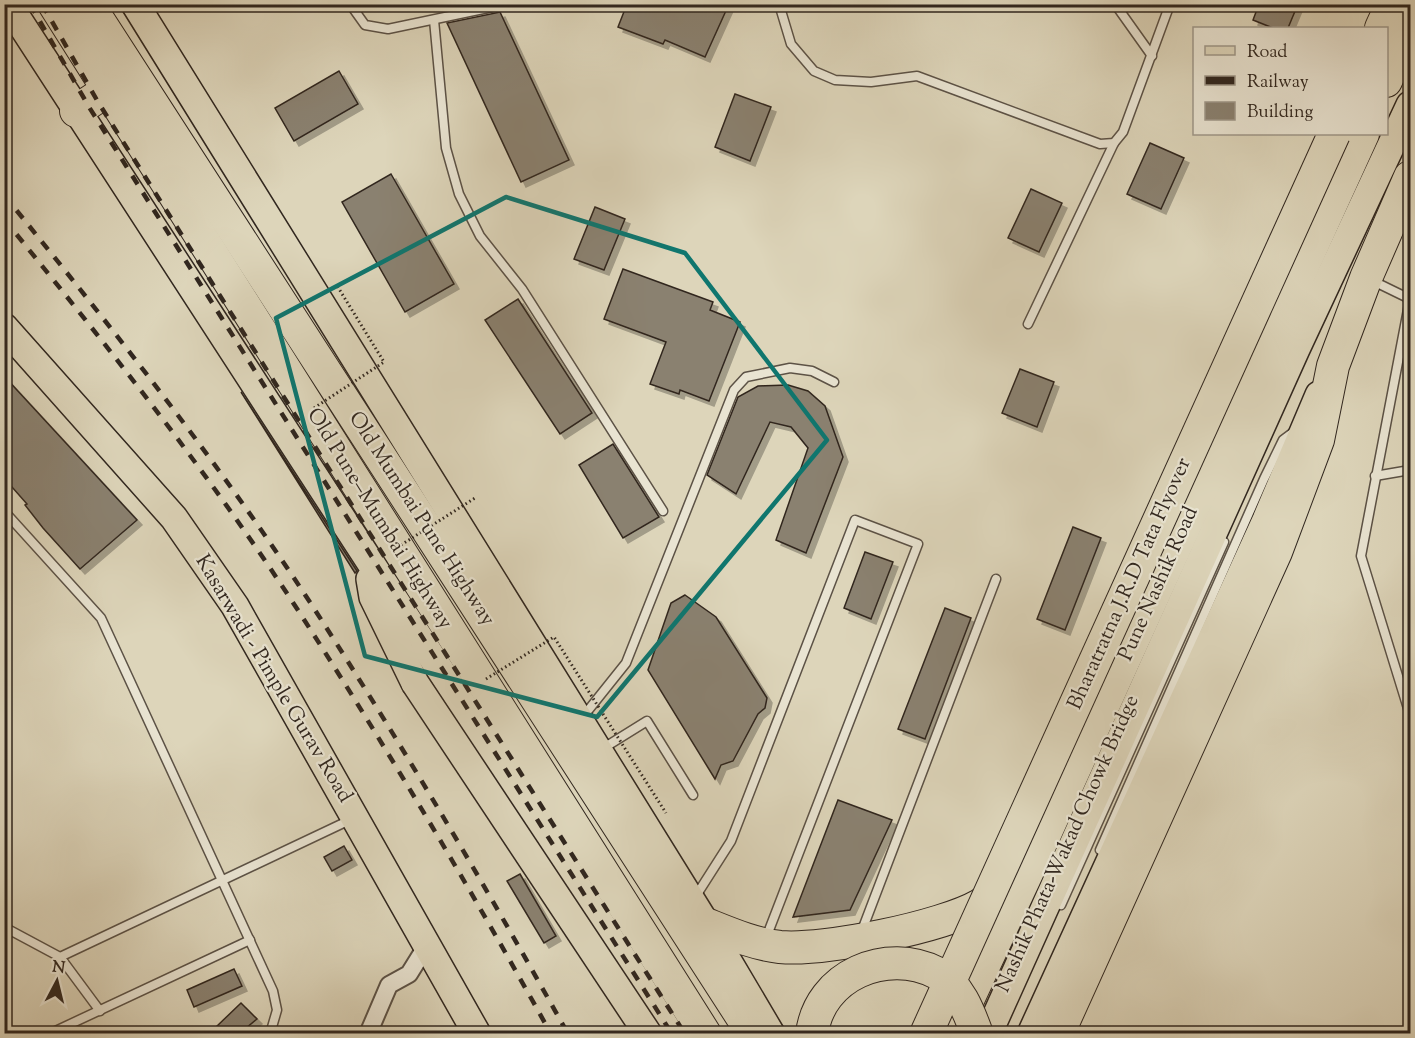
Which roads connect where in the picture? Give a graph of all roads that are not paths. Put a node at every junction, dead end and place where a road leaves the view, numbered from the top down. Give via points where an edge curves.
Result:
1 (8, 4) edge
2 (54, 4) edge
3 (88, 4) edge
4 (135, 4) edge
5 (351, 4) edge
6 (507, 4) edge
7 (779, 4) edge
8 (1115, 4) edge
9 (1170, 4) edge
10 (1392, 4) edge
11 (434, 20) junction
12 (1381, 27) edge
13 (1410, 28) edge
14 (1152, 56) junction
15 (1388, 77) edge
16 (108, 90) junction
17 (1410, 105) edge
18 (76, 111) junction
19 (1334, 135) edge
20 (1363, 135) edge
21 (1114, 142) junction
22 (1410, 177) edge
23 (1366, 278) junction
24 (1410, 299) edge
25 (1028, 324) dead end
26 (4, 327) edge
27 (1333, 366) junction
28 (834, 382) dead end
29 (1307, 422) junction
30 (1410, 470) edge
31 (1376, 476) junction
32 (4, 511) edge
33 (663, 511) dead end
34 (1227, 535) dead end
35 (366, 557) junction
36 (996, 579) dead end
37 (1410, 715) edge
38 (580, 720) junction
39 (598, 750) junction
40 (693, 795) dead end
41 (355, 817) junction
42 (1040, 845) junction
43 (1099, 854) dead end
44 (222, 880) junction
45 (699, 913) junction
46 (1056, 915) dead end
47 (4, 927) edge
48 (858, 939) junction
49 (250, 940) junction
50 (764, 944) junction
51 (428, 945) junction
52 (60, 957) junction
53 (100, 1011) junction
54 (1036, 1015) edge
55 (49, 1034) edge
56 (270, 1034) edge
57 (368, 1034) edge
58 (477, 1034) edge
59 (648, 1034) edge
60 (670, 1034) edge
61 (705, 1034) edge
62 (753, 1034) edge
63 (771, 1034) edge
64 (812, 1034) edge
65 (926, 1034) edge
66 (952, 1034) edge
67 (977, 1034) edge
68 (988, 1034) edge
69 (1020, 1034) edge
70 (1058, 1034) edge

1 - 18 main road
2 - 16 highway, Old Pune–Mumbai Highway
3 - 62 highway, Old Mumbai Pune Highway
4 - 38 main road
5 - 11 lane via 365,25 376,28
6 - 11 lane
7 - 21 lane via 791,44 814,72 835,80 872,82 917,76 1100,144
8 - 14 lane
9 - 14 lane
10 - 12 highway
11 - 33 lane via 446,147 459,194 480,236 522,289
13 - 15 highway
14 - 21 lane via 1123,132
16 - 18 highway
16 - 61 highway, Old Pune–Mumbai Highway
17 - 68 main road
18 - 35 main road
19 - 65 highway, Bharatratna J.R.D Tata Flyover, bridge
20 - 42 highway, Pune Nashik Road
21 - 25 lane
22 - 23 highway
23 - 24 lane
23 - 27 highway
24 - 31 lane
26 - 41 main road, Kasarwadi - Pimple Gurav Road via 174,518 202,557 235,606
27 - 29 main road
27 - 70 highway via 1318,440 1276,552
28 - 38 lane via 812,371 790,368 746,377 734,390 626,663
29 - 43 lane, Nashik Phata-Wakad Chowk Bridge via 1283,440
29 - 54 main road via 1266,520
30 - 31 lane
31 - 37 lane via 1361,556
32 - 44 lane via 101,618
34 - 46 lane, Nashik Phata-Wakad Chowk Bridge
35 - 59 main road, bridge via 373,597 415,683
35 - 60 main road
36 - 48 lane
38 - 39 main road
39 - 40 lane via 647,721
39 - 45 main road
41 - 44 lane
41 - 51 main road, Kasarwadi - Pimple Gurav Road
42 - 48 highway via 980,905 928,924
42 - 66 highway, Pune Nashik Road
44 - 49 lane
44 - 52 lane
45 - 50 highway via 746,941
45 - 50 lane via 731,841 855,520 918,544
45 - 63 main road
47 - 52 lane
48 - 50 highway via 826,946
49 - 53 lane
49 - 56 lane via 273,991 277,1010
51 - 57 street via 409,974 389,985
51 - 58 main road, Kasarwadi - Pimple Gurav Road
52 - 53 lane
53 - 55 lane
54 - 69 lane, Nashik Phata-Wakad Chowk Bridge
64 - 67 highway, bridge via 832,989 867,966 892,963 918,966 938,974 956,990

